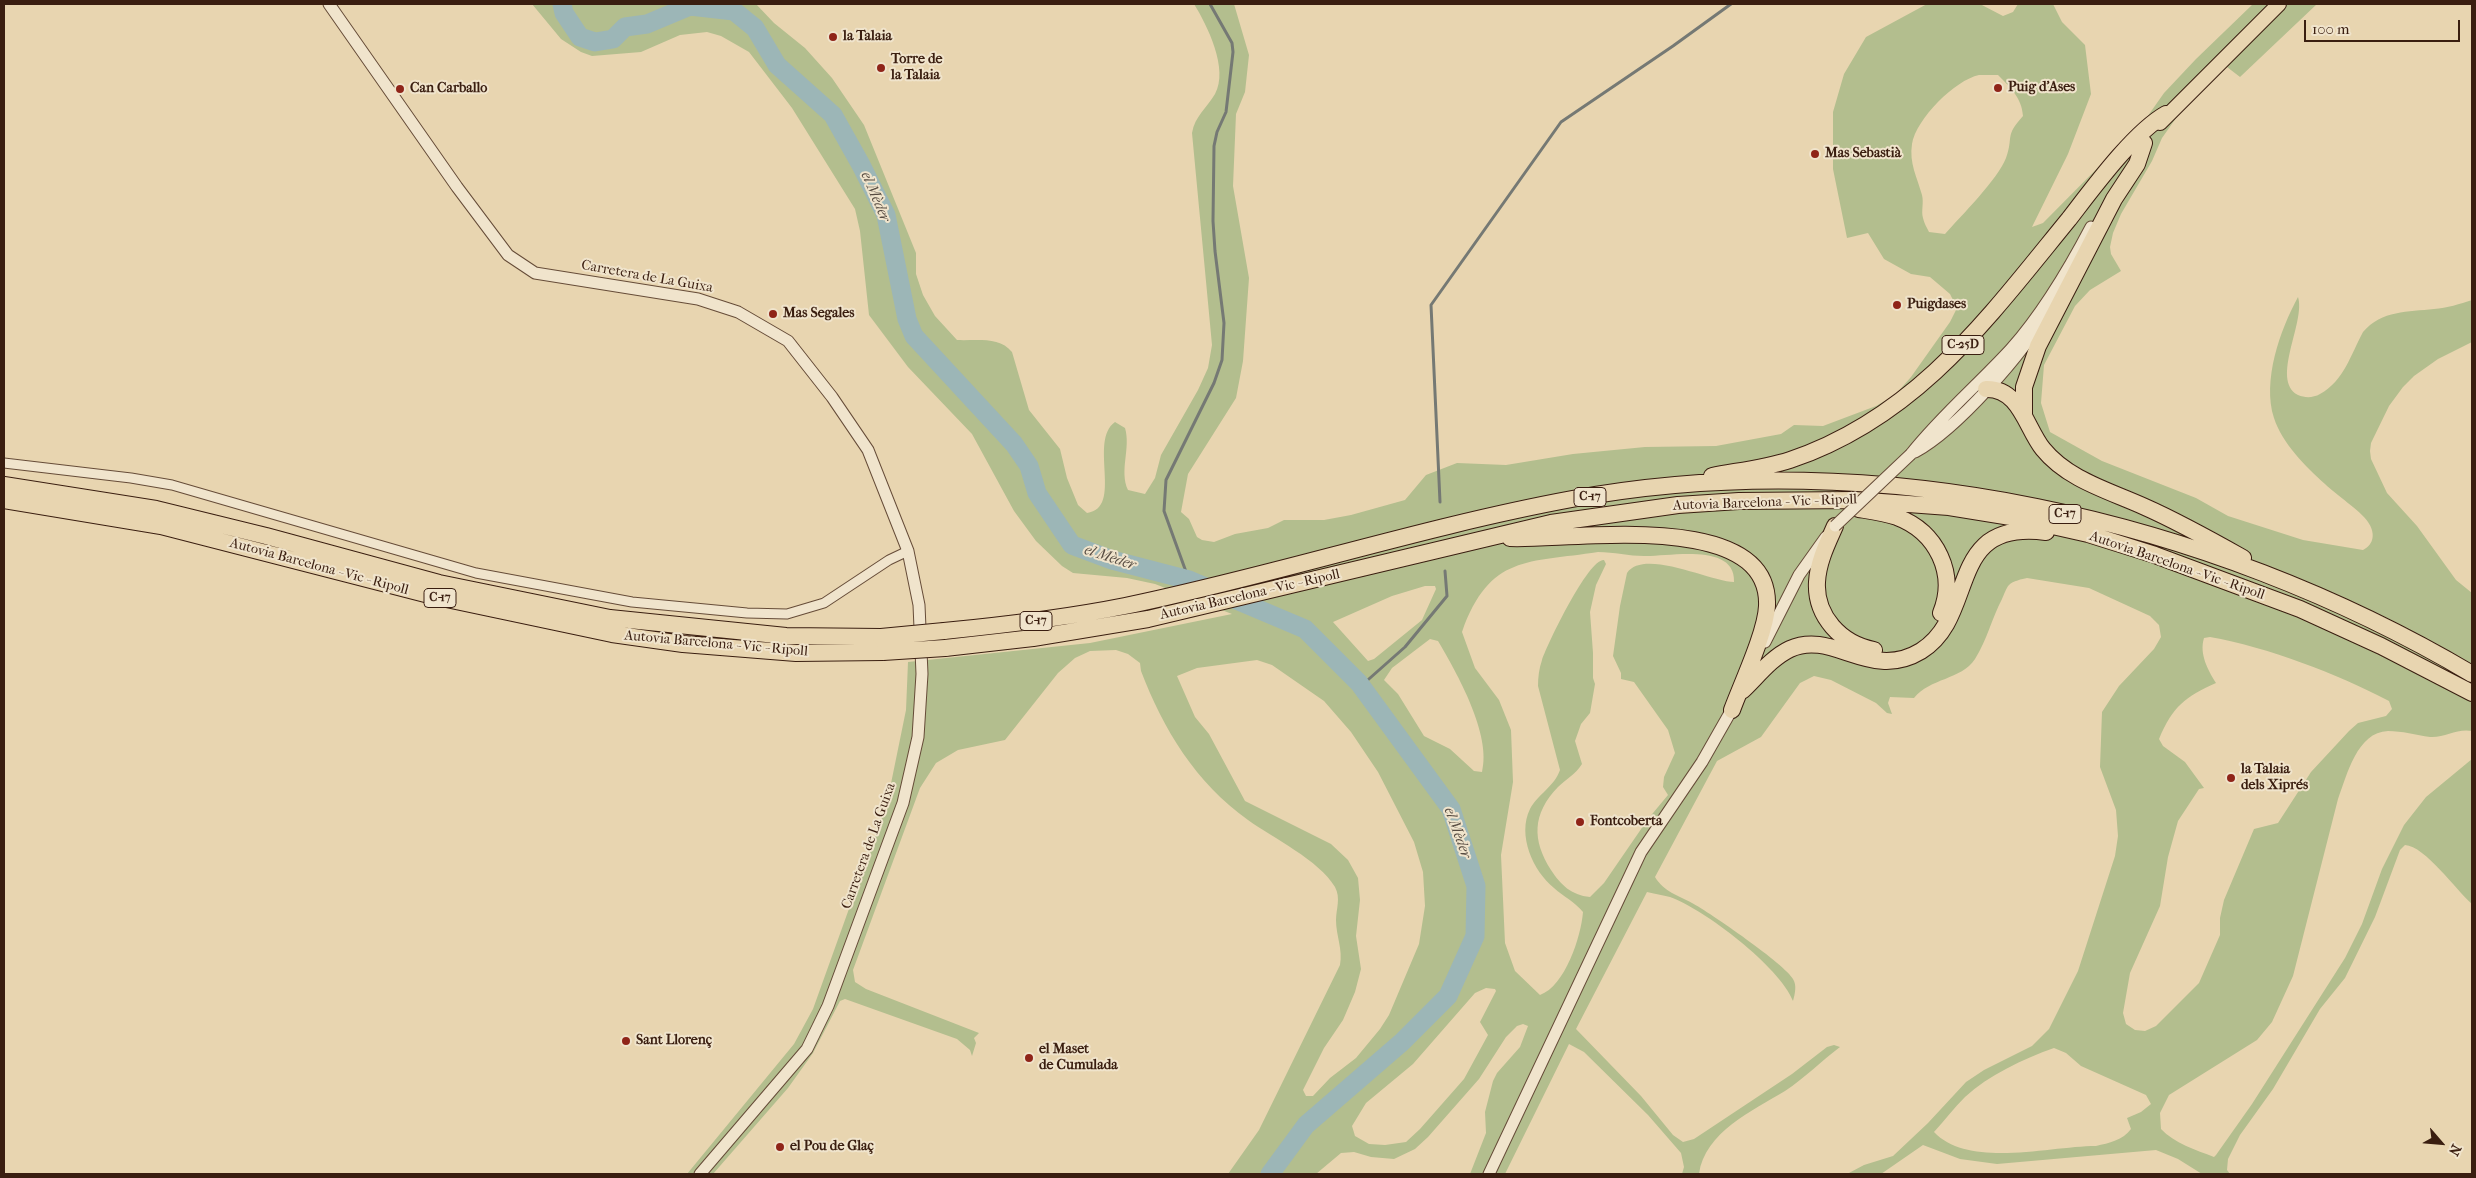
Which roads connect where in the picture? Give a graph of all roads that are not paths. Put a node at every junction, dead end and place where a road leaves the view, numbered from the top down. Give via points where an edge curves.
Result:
1 (330, 4) edge
2 (2279, 4) edge
3 (2166, 114) junction
4 (2144, 143) junction
5 (2076, 255) junction
6 (1986, 389) junction
7 (2024, 418) junction
8 (1914, 451) junction
9 (4, 463) edge
10 (1696, 484) junction
11 (4, 485) edge
12 (4, 500) edge
13 (1839, 501) junction
14 (1835, 526) junction
15 (2088, 534) junction
16 (1493, 537) junction
17 (908, 551) junction
18 (2273, 576) junction
19 (944, 640) junction
20 (882, 644) junction
21 (2472, 674) edge
22 (1742, 691) junction
23 (2472, 693) edge
24 (1732, 710) junction
25 (700, 1174) edge
26 (1489, 1174) edge

1 - 17 street, Carretera de La Guixa via 508,255 535,273 724,306 788,341 868,450
2 - 3 main road, C-25D
3 - 4 main road, C-25D
3 - 10 highway, C-25D via 2155,120 2107,171 1954,355 1910,394 1875,419 1820,447 1789,460 1701,478
4 - 5 street via 2102,204
4 - 7 highway via 2137,164 2114,199 2038,346 2024,387
5 - 6 street via 2042,321
5 - 8 street via 2012,348 1932,428
6 - 7 highway via 2008,395 2016,402
6 - 8 street via 1929,444
7 - 18 highway via 2042,448 2067,471 2177,523
8 - 14 street, bridge
9 - 17 street via 172,485 476,573 632,602 787,614 824,602
10 - 18 highway, Autovia Barcelona - Vic - Ripoll / C-17 via 1849,484 2008,500 2145,534
10 - 19 highway, Autovia Barcelona - Vic - Ripoll / C-17 via 1574,499 1451,524 1126,605
11 - 20 highway, Autovia Barcelona - Vic - Ripoll / C-17 via 156,510 439,583 610,618
12 - 20 highway, Autovia Barcelona - Vic - Ripoll / C-17 via 161,526 437,597 612,634 683,644 796,653
13 - 14 highway via 1845,507 1908,522 1936,547 1946,571 1947,592 1940,614 1922,638 1895,649 1879,651 1851,643 1832,626 1821,608 1817,582 1824,550
13 - 15 highway, Autovia Barcelona - Vic - Ripoll / C-17 via 1949,507
13 - 16 highway, Autovia Barcelona - Vic - Ripoll / C-17 via 1678,504 1551,523
14 - 22 street via 1799,574
15 - 22 highway via 2020,532 1989,543 1967,569 1954,611 1944,629 1931,644 1914,654 1893,661 1874,661 1823,645 1798,646 1775,658
15 - 23 highway, Autovia Barcelona - Vic - Ripoll / C-17 via 2155,555 2300,609
16 - 19 highway, Autovia Barcelona - Vic - Ripoll / C-17 via 1148,619 1033,638
16 - 24 highway via 1534,539 1631,533 1680,537 1720,546 1747,561 1764,585 1767,604 1763,625
17 - 25 street, Carretera de La Guixa via 919,605 922,674 918,737 903,803 835,987 807,1049
18 - 21 highway, Autovia Barcelona - Vic - Ripoll / C-17 via 2338,603
19 - 20 highway, Autovia Barcelona - Vic - Ripoll / C-17, bridge
22 - 24 street
24 - 26 street via 1702,762 1641,852

